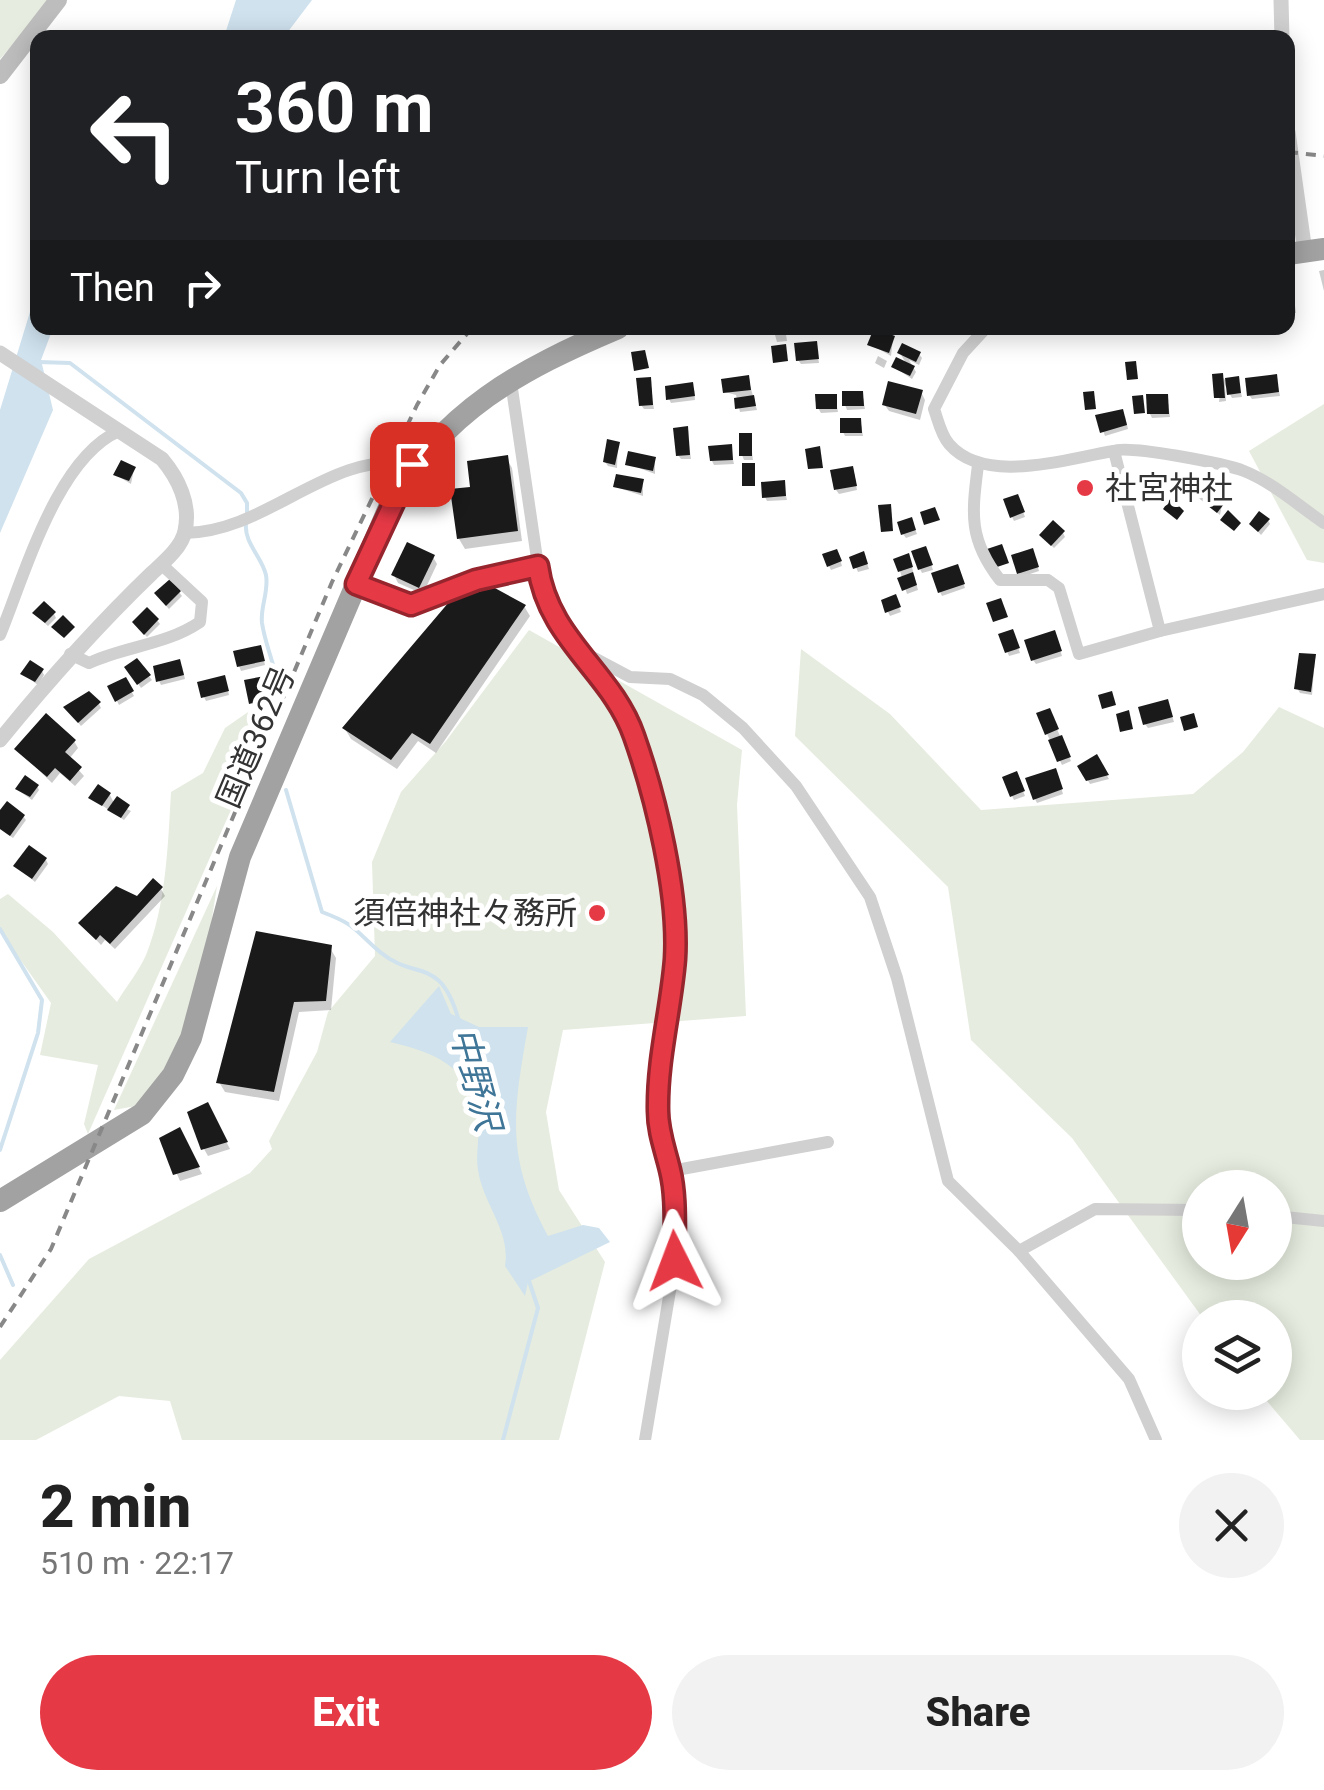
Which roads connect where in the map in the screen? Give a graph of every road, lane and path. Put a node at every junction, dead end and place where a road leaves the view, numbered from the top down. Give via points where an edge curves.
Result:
1 (58, 0) edge
2 (1280, 0) edge
3 (35, 30) edge
4 (1282, 30) edge
5 (30, 36) edge
6 (0, 75) edge
7 (1295, 181) edge
8 (1305, 252) edge
9 (604, 335) edge
10 (980, 335) edge
11 (0, 353) edge
12 (510, 382) junction
13 (119, 431) junction
14 (1114, 451) junction
15 (412, 464) junction
16 (978, 465) junction
17 (1324, 522) edge
18 (185, 533) junction
19 (161, 564) junction
20 (538, 566) junction
21 (356, 584) junction
22 (1324, 594) edge
23 (1160, 630) junction
24 (0, 634) edge
25 (580, 650) junction
26 (70, 654) junction
27 (0, 740) edge
28 (828, 1142) dead end
29 (671, 1171) junction
30 (0, 1201) edge
31 (1182, 1210) edge
32 (1292, 1218) edge
33 (1324, 1221) edge
34 (1019, 1251) junction
35 (645, 1440) edge
36 (1156, 1440) edge

1 - 3 main road
2 - 4 street
5 - 6 main road
7 - 8 street
9 - 12 highway, 国道362号
10 - 16 street via 934,409 946,442
11 - 13 street
12 - 15 highway, 国道362号 via 446,425
12 - 20 street
13 - 18 street via 176,476
13 - 24 street via 72,468
14 - 16 street
14 - 17 street via 1141,448 1244,471
14 - 23 street
15 - 18 street via 361,464 216,532
15 - 21 highway, 国道362号
16 - 23 street via 971,521 985,561 1000,580 1048,580 1058,588 1079,654
18 - 19 street
19 - 26 street
19 - 26 street via 198,596 200,622 174,637 90,662
20 - 21 street via 411,605
20 - 25 street via 552,620
21 - 30 highway, 国道362号 via 240,857 191,1038 173,1075 142,1114
22 - 23 street
25 - 29 street via 634,733 670,879 674,962 658,1114
25 - 34 street via 630,677 670,678 703,695 796,786 870,897 948,1181
26 - 27 street
28 - 29 street
29 - 35 street via 675,1261
31 - 34 street via 1096,1209
32 - 33 street
34 - 36 street via 1129,1380

